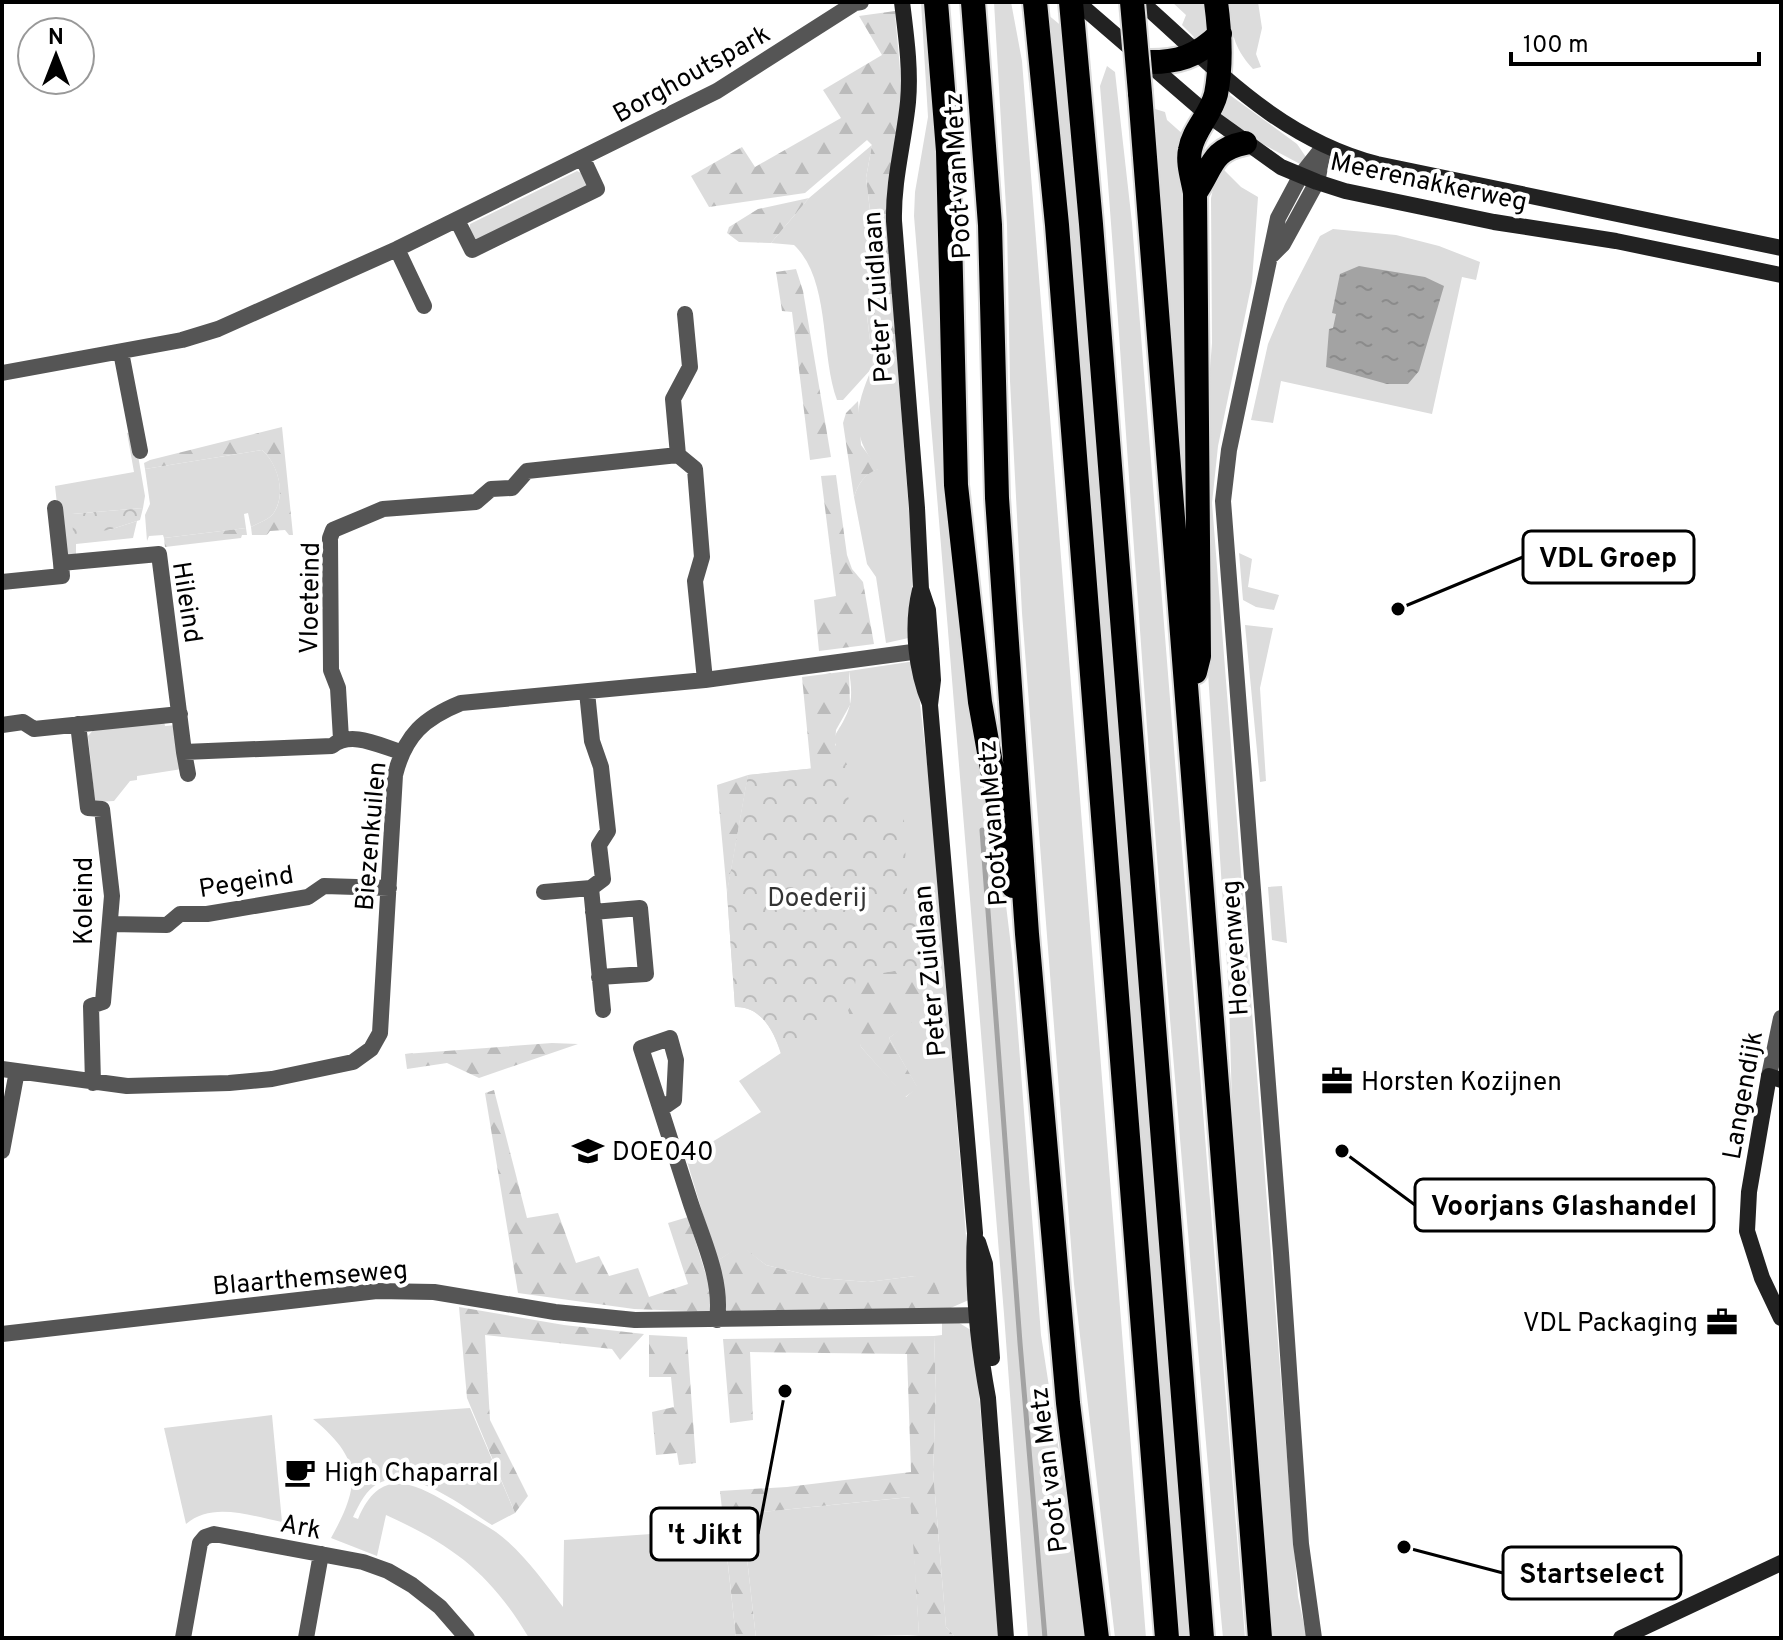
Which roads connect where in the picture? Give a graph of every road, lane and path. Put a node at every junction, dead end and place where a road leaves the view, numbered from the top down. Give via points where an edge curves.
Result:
1 (861, 2) edge
2 (902, 2) edge
3 (936, 2) edge
4 (973, 2) edge
5 (1035, 2) edge
6 (1074, 2) edge
7 (1132, 2) edge
8 (1141, 2) edge
9 (1216, 2) edge
10 (1220, 34) junction
11 (1198, 53) junction
12 (1144, 62) junction
13 (1218, 70) junction
14 (1207, 114) junction
15 (1245, 143) junction
16 (1324, 146) junction
17 (583, 159) junction
18 (1301, 175) junction
19 (1317, 182) junction
20 (1195, 193) junction
21 (457, 220) junction
22 (1781, 248) edge
23 (397, 249) junction
24 (1270, 258) junction
25 (1781, 275) edge
26 (424, 306) dead end
27 (685, 314) dead end
28 (121, 352) junction
29 (2, 373) edge
30 (140, 451) dead end
31 (678, 455) junction
32 (55, 508) dead end
33 (61, 563) junction
34 (2, 582) edge
35 (924, 650) junction
36 (705, 680) junction
37 (587, 692) junction
38 (1188, 703) junction
39 (180, 714) junction
40 (78, 724) junction
41 (2, 725) edge
42 (341, 739) junction
43 (184, 752) junction
44 (401, 752) junction
45 (188, 774) dead end
46 (389, 888) junction
47 (591, 888) junction
48 (544, 892) dead end
49 (593, 912) junction
50 (110, 924) junction
51 (1027, 934) junction
52 (599, 977) junction
53 (603, 1010) dead end
54 (1781, 1018) edge
55 (10, 1070) edge
56 (1775, 1078) edge
57 (93, 1083) junction
58 (661, 1109) dead end
59 (2, 1151) edge
60 (984, 1315) junction
61 (1781, 1318) edge
62 (717, 1320) junction
63 (2, 1334) edge
64 (321, 1554) junction
65 (1781, 1563) edge
66 (183, 1638) edge
67 (306, 1638) edge
68 (467, 1638) edge
69 (1006, 1638) edge
70 (1097, 1638) edge
71 (1167, 1638) edge
72 (1202, 1638) edge
73 (1260, 1638) edge
74 (1314, 1638) edge
75 (1621, 1638) edge

1 - 17 street, Borghoutspark via 717,91
2 - 35 street, Peter Zuidlaan via 909,84 894,221 917,508 921,589 915,609
3 - 51 highway via 949,165 959,517 980,702 1008,872
4 - 51 highway, Poot van Metz via 990,225 997,498
5 - 71 highway
6 - 12 street, Meerenakkerweg
6 - 72 highway
7 - 38 highway, bridge
8 - 11 street, Meerenakkerweg
9 - 10 highway
10 - 11 highway
10 - 13 highway
11 - 12 highway
11 - 13 street, Meerenakkerweg
12 - 14 street, Meerenakkerweg
13 - 14 highway
13 - 16 street, Meerenakkerweg via 1275,119
14 - 15 street, Meerenakkerweg
14 - 20 highway via 1190,148
15 - 18 street, Meerenakkerweg
15 - 20 highway via 1216,157
16 - 18 street, Hoevenweg
16 - 19 street, Hoevenweg
16 - 22 street, Meerenakkerweg via 1377,164
17 - 21 street, Borghoutspark
17 - 21 street via 597,189 472,250
18 - 19 street, Meerenakkerweg
18 - 24 street, Hoevenweg via 1278,218
19 - 24 street, Hoevenweg
19 - 25 street, Meerenakkerweg via 1494,222
20 - 38 highway via 1199,656
21 - 23 street, Borghoutspark
23 - 26 street
23 - 28 street, Borghoutspark via 218,329
24 - 74 street, Hoevenweg via 1223,501 1301,1544
27 - 31 street via 690,367 673,399
28 - 29 street, Borghoutspark
28 - 30 street
31 - 36 street via 695,469 702,557 695,581
31 - 42 street, Vloeteind via 527,471 512,488 491,489 476,502 383,509 333,530 331,670 338,688
32 - 33 street
33 - 34 street, Hileind via 62,576
33 - 39 street, Hileind via 159,554
35 - 36 street, Biezenkuilen
35 - 60 street, Peter Zuidlaan via 921,683 930,705 975,1233 985,1264
36 - 37 street, Biezenkuilen
37 - 44 street, Biezenkuilen via 461,703 434,714
37 - 47 street via 608,831 599,845 603,879
38 - 73 highway
39 - 40 street
39 - 43 street, Hileind
40 - 41 street via 34,729 23,722
40 - 50 street, Koleind via 88,808 102,809
42 - 43 street via 332,746
42 - 44 street
43 - 45 street, Hileind
44 - 46 street, Biezenkuilen
46 - 50 street, Pegeind via 324,886 308,897 180,914 167,925
46 - 57 street, Biezenkuilen via 380,1033 371,1049 353,1062 229,1083
47 - 48 street
47 - 49 street
49 - 52 street
49 - 52 street via 640,908 646,974
50 - 57 street, Koleind via 103,1002 91,1006
51 - 70 highway, Poot van Metz via 1068,1403
52 - 53 street
54 - 56 street, Langendijk
55 - 57 street, Biezenkuilen
55 - 59 street
56 - 61 street, Langendijk via 1749,1192 1747,1231
58 - 62 street via 719,1294
60 - 62 street, Blaarthemseweg
60 - 69 street, Peter Zuidlaan via 993,1370 988,1398
62 - 63 street, Blaarthemseweg via 635,1320 434,1292 377,1291
64 - 66 street, Ark via 214,1534 205,1537
64 - 67 street
64 - 68 street, Ark via 388,1571 440,1607
65 - 75 street

